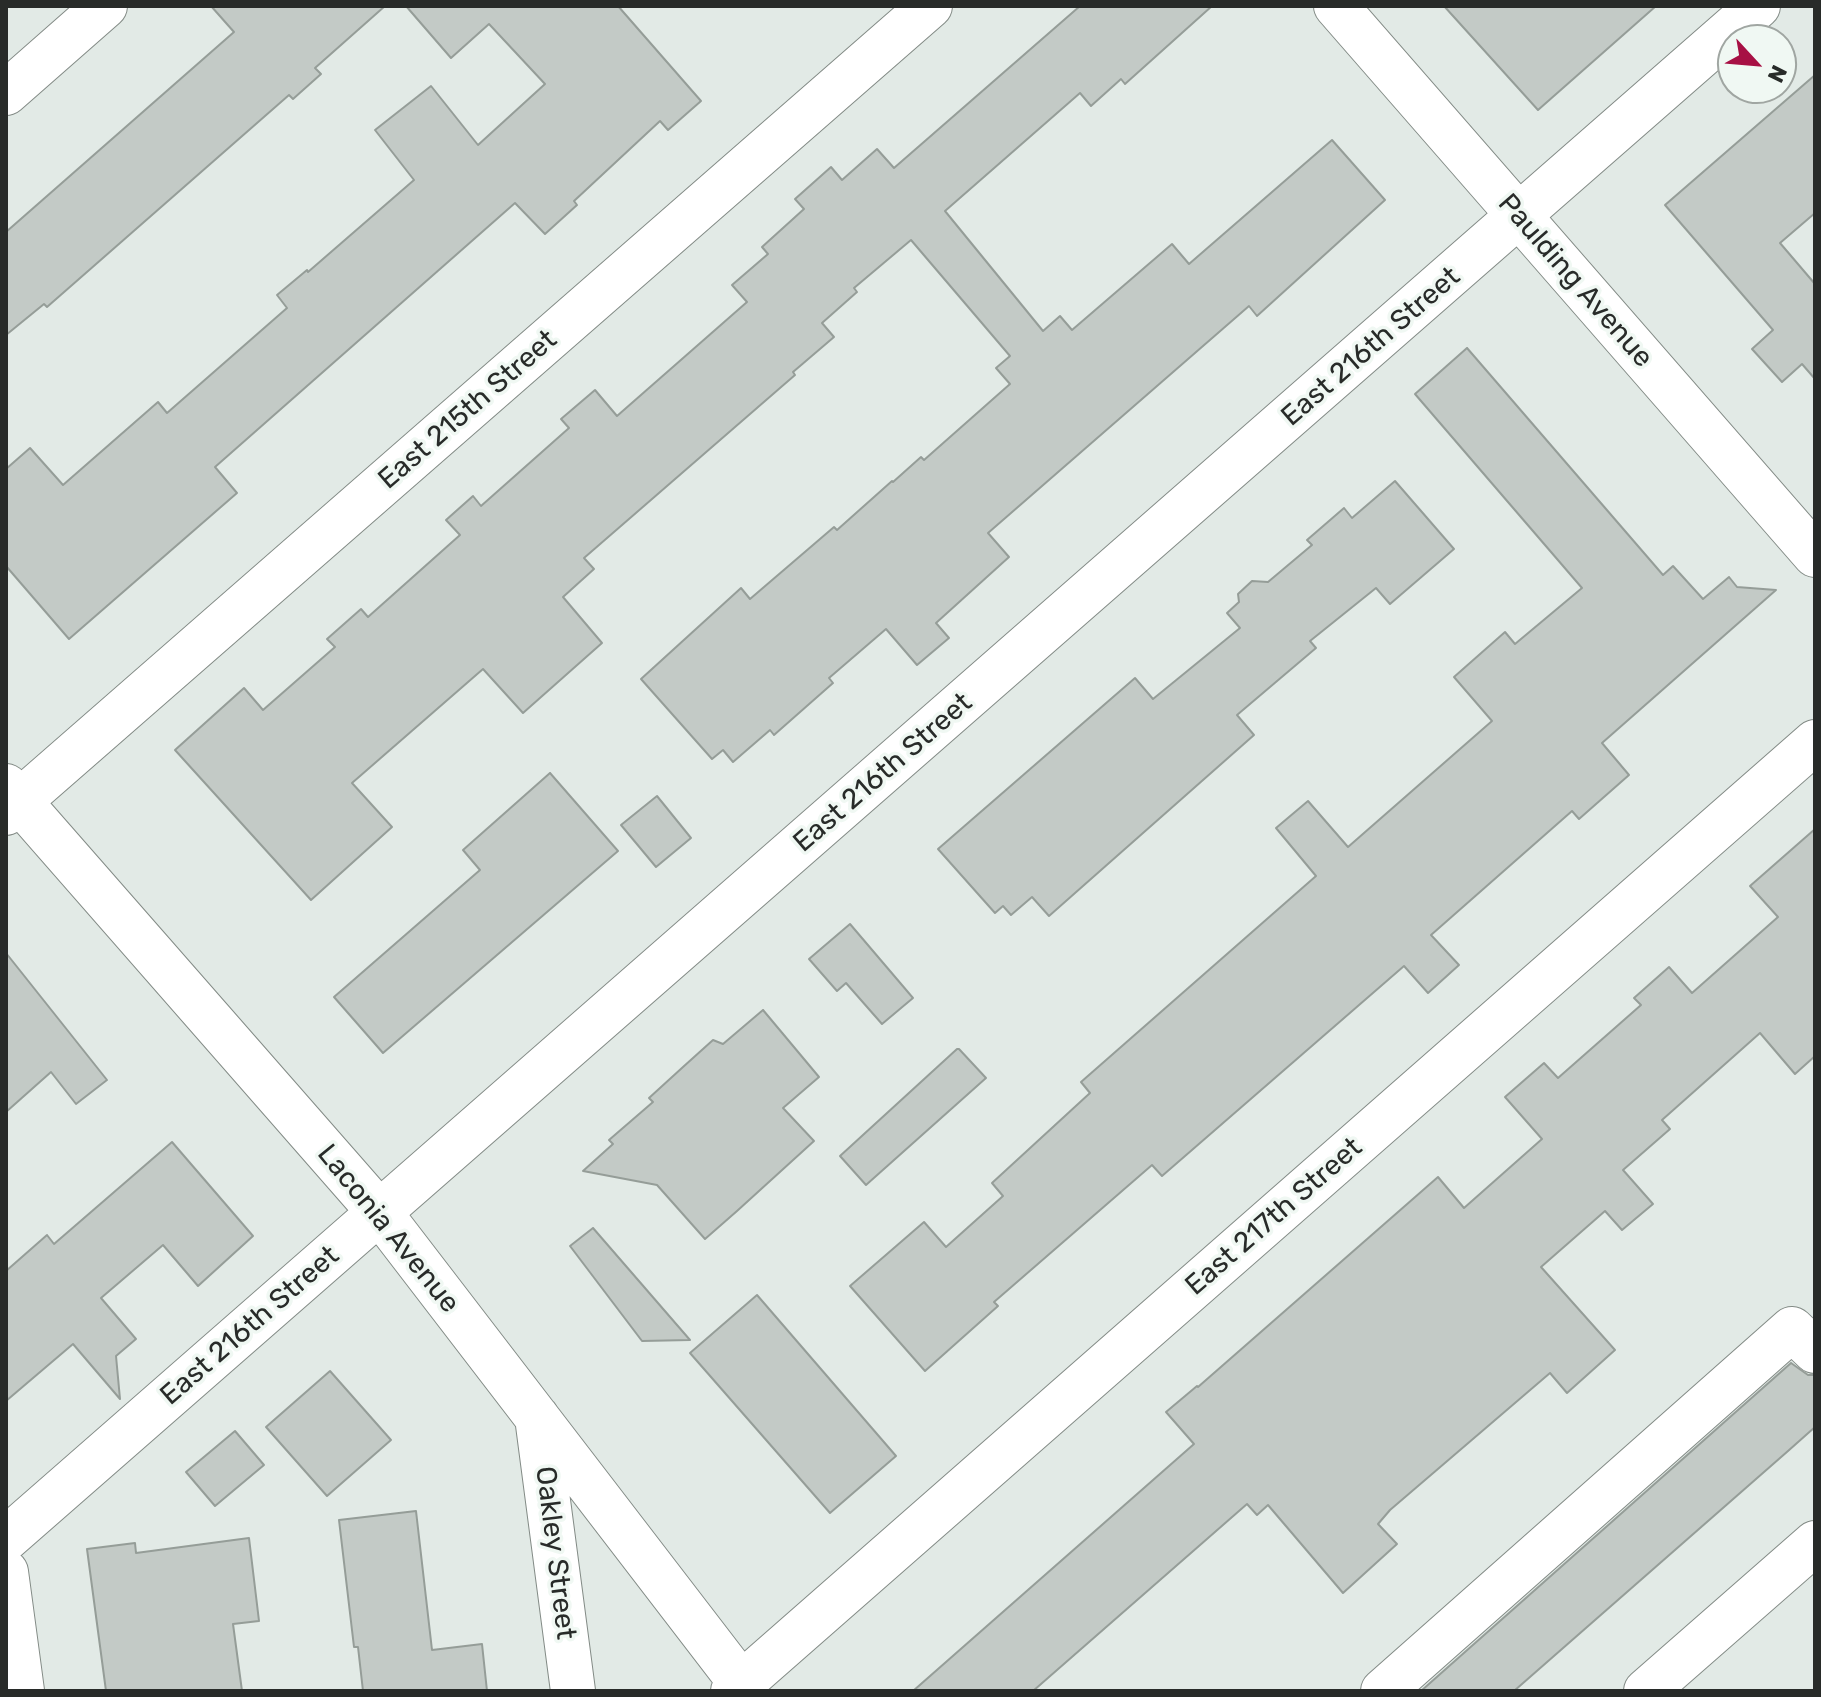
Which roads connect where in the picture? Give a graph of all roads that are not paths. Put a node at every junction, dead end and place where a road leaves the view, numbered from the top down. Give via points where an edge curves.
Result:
1 (105, 6) edge
2 (930, 6) edge
3 (1336, 6) edge
4 (1758, 6) edge
5 (6, 93) edge
6 (1520, 217) junction
7 (1815, 555) edge
8 (1815, 742) edge
9 (10, 800) edge
10 (380, 1213) junction
11 (1815, 1351) edge
12 (537, 1414) junction
13 (6, 1539) edge
14 (1815, 1543) edge
15 (6, 1572) edge
16 (741, 1689) edge
17 (22, 1691) edge
18 (573, 1691) edge
19 (1383, 1691) edge
20 (1646, 1691) edge

1 - 5 street
2 - 9 street, East 215th Street
3 - 6 street, Paulding Avenue
4 - 6 street, East 216th Street
6 - 7 street, Paulding Avenue
6 - 10 street, East 216th Street
8 - 16 street, East 217th Street
9 - 10 street, Laconia Avenue
10 - 12 street, Laconia Avenue
10 - 13 street, East 216th Street
11 - 19 street via 1792,1329
12 - 16 street, Laconia Avenue
12 - 18 street, Oakley Street
14 - 20 street
15 - 17 street

